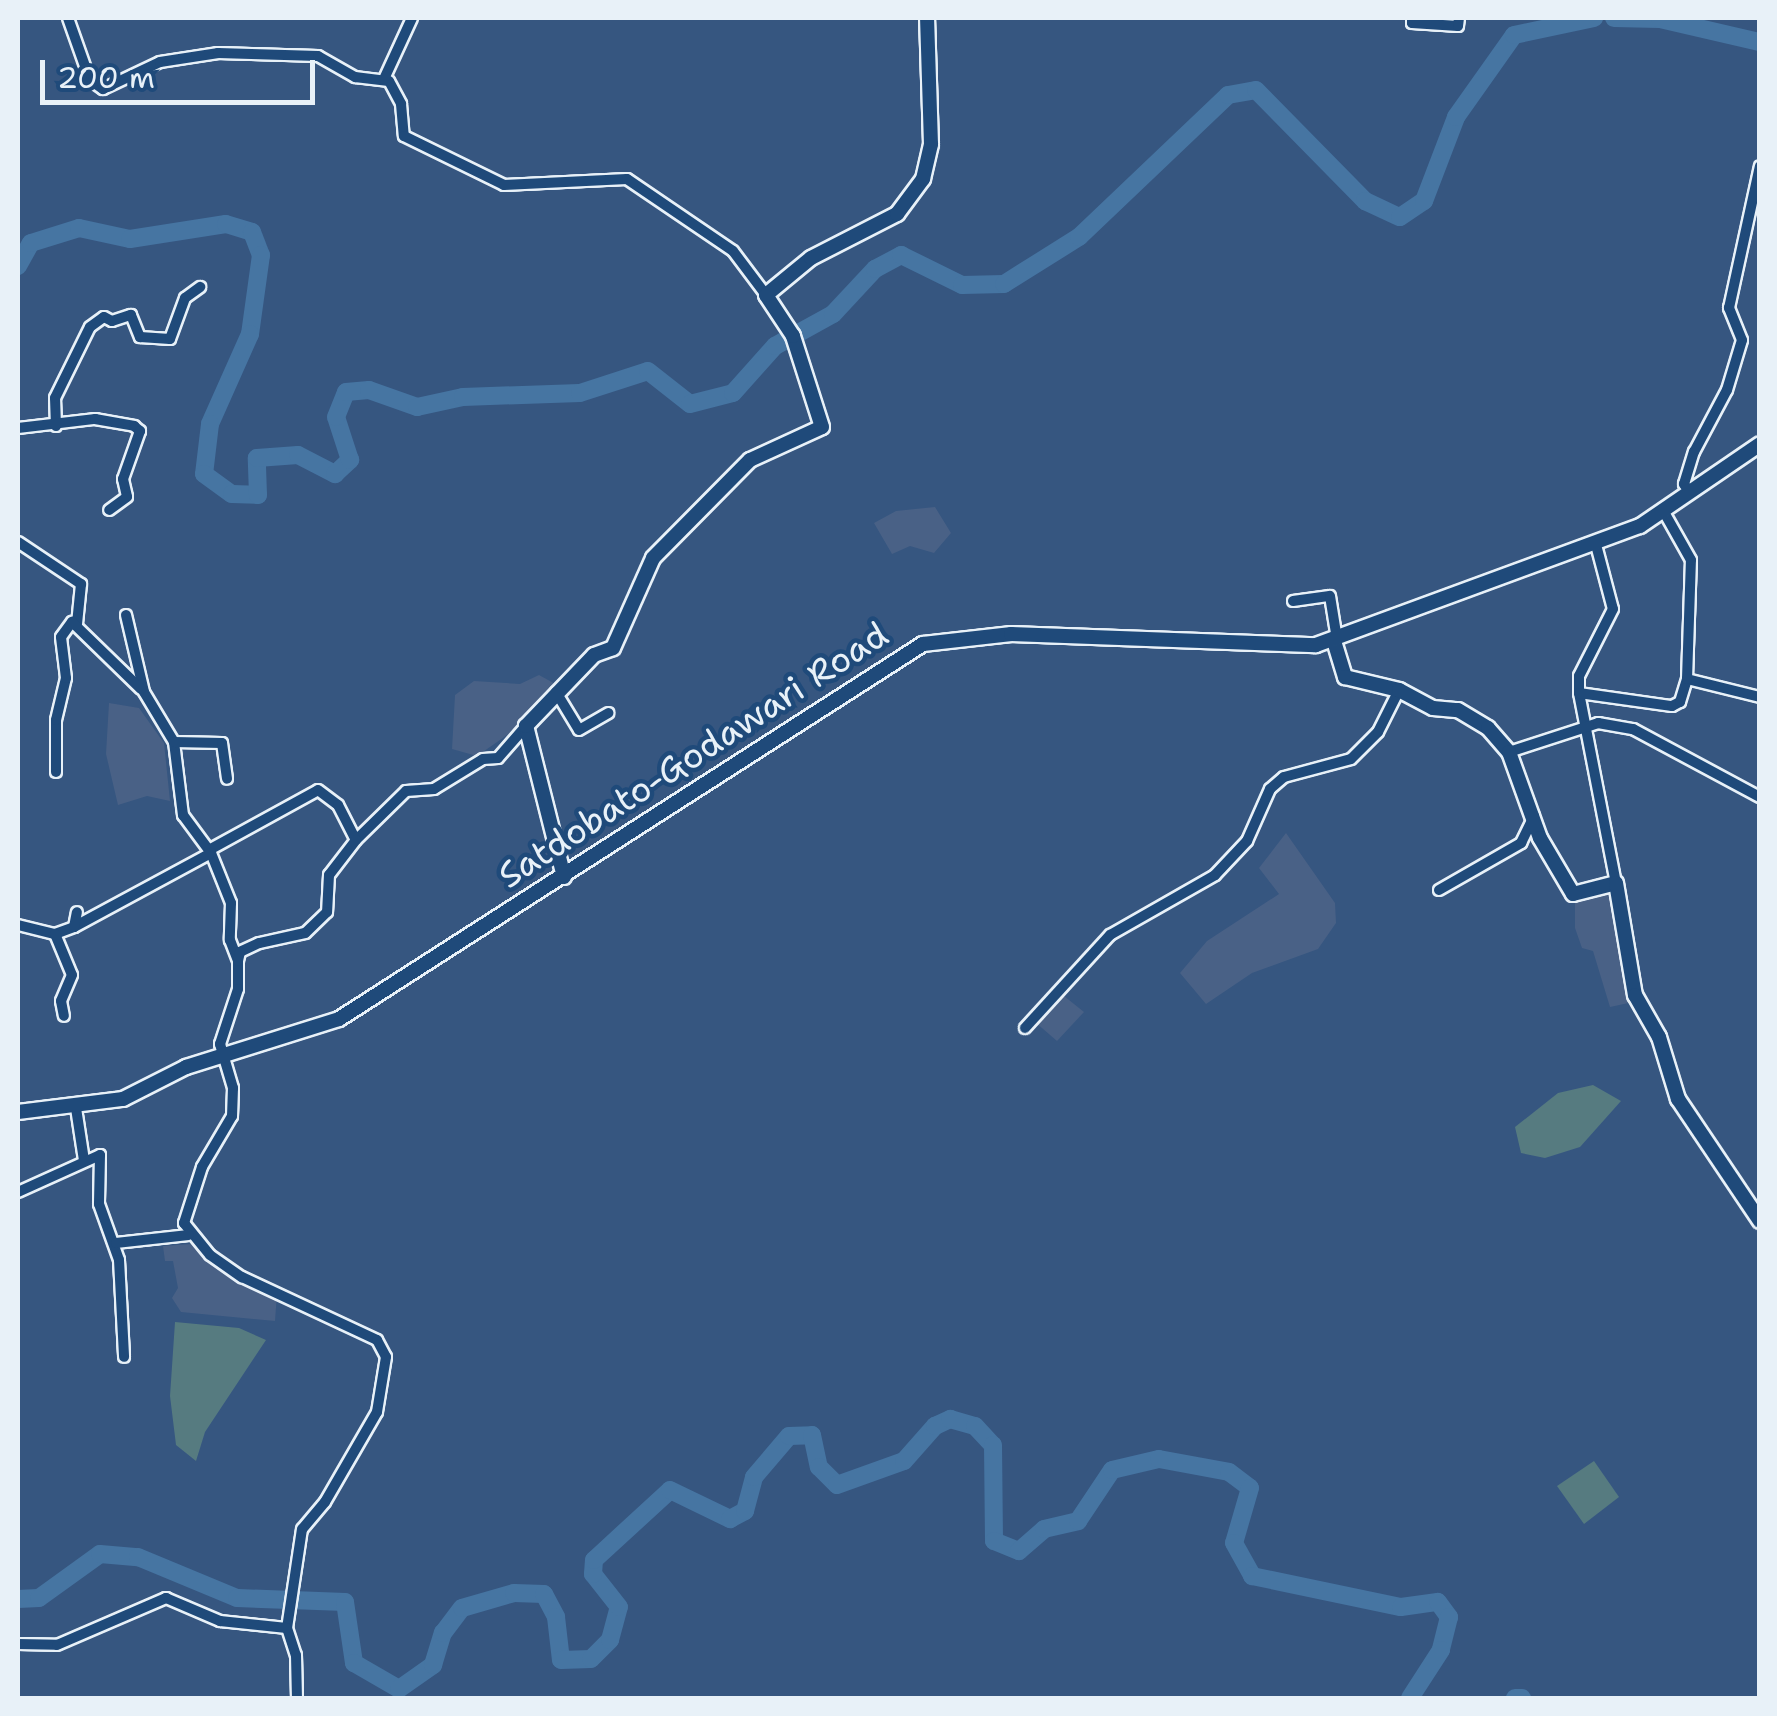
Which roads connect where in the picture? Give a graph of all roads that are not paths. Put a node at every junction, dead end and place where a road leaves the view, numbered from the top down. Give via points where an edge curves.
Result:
1 (68, 18) edge
2 (412, 18) edge
3 (927, 18) edge
4 (1412, 18) edge
5 (1458, 18) edge
6 (384, 80) junction
7 (1760, 166) edge
8 (200, 287) dead end
9 (769, 299) junction
10 (56, 426) junction
11 (18, 428) edge
12 (1760, 444) edge
13 (1690, 493) junction
14 (109, 510) dead end
15 (1664, 512) junction
16 (1595, 541) junction
17 (18, 542) edge
18 (1293, 601) dead end
19 (126, 615) dead end
20 (77, 624) junction
21 (1336, 640) junction
22 (1687, 679) junction
23 (1400, 690) junction
24 (144, 692) junction
25 (556, 692) junction
26 (1579, 693) junction
27 (1760, 697) edge
28 (609, 713) dead end
29 (526, 726) junction
30 (1586, 728) junction
31 (174, 742) junction
32 (1508, 752) junction
33 (56, 772) dead end
34 (227, 779) dead end
35 (1760, 797) edge
36 (1534, 816) junction
37 (356, 840) junction
38 (210, 852) junction
39 (564, 877) junction
40 (1616, 882) junction
41 (1438, 890) dead end
42 (77, 912) dead end
43 (18, 926) edge
44 (74, 928) junction
45 (55, 934) junction
46 (238, 961) junction
47 (64, 1016) dead end
48 (1025, 1028) dead end
49 (222, 1055) junction
50 (76, 1108) junction
51 (18, 1112) edge
52 (84, 1160) junction
53 (18, 1192) edge
54 (1760, 1221) edge
55 (189, 1234) junction
56 (116, 1243) junction
57 (124, 1356) dead end
58 (287, 1628) junction
59 (18, 1644) edge
60 (297, 1698) edge

1 - 6 street via 90,80 104,89 160,62 218,53 318,56 355,77
2 - 6 street
3 - 9 street via 931,144 923,179 897,214 811,258
4 - 5 street via 1458,26
6 - 9 street via 396,90 404,136 504,185 627,179 732,250
7 - 13 street via 1729,308 1742,340 1727,390 1694,452 1684,484
8 - 10 street via 185,298 170,340 140,337 131,314 112,321 104,316 90,327 56,398
9 - 25 street via 793,336 822,427 750,460 652,558 613,648 594,655
10 - 11 street
10 - 14 street via 118,419 140,431 123,479 127,497
12 - 13 street, Satdobato-Godawari Road
13 - 15 street, Satdobato-Godawari Road
15 - 16 street, Satdobato-Godawari Road
15 - 22 street via 1691,560
16 - 21 street, Satdobato-Godawari Road
16 - 26 street via 1612,609 1579,676
17 - 20 street via 81,584
18 - 21 street via 1330,596
19 - 24 street
20 - 24 street
20 - 33 street via 61,637 66,678 56,720
21 - 23 street via 1345,677
21 - 39 street, Satdobato-Godawari Road via 1298,646 975,634 923,644 838,692
22 - 26 street via 1676,706
22 - 27 street
23 - 32 street via 1434,708 1473,717
23 - 48 street via 1378,732 1351,759 1284,777 1270,789 1248,841 1215,875 1110,935
24 - 31 street
25 - 28 street via 579,730
25 - 29 street
26 - 30 street
29 - 37 street via 498,758 483,759 434,789 406,791
29 - 39 street
30 - 32 street
30 - 35 street via 1598,722 1632,728
30 - 40 street
31 - 34 street via 222,743
31 - 38 street via 183,814
32 - 36 street
36 - 40 street via 1573,894
36 - 41 street via 1521,843
37 - 38 street via 338,805 318,790
37 - 46 street via 329,875 327,912 305,934 259,944 240,952
38 - 44 street
38 - 46 street via 231,903 230,940
39 - 49 street, Satdobato-Godawari Road via 340,1019
40 - 54 street via 1635,995 1658,1037 1678,1099
42 - 44 street
43 - 45 street
44 - 45 street
45 - 47 street via 72,975 61,1000
46 - 49 street
49 - 50 street, Satdobato-Godawari Road via 140,1093
49 - 55 street via 233,1088 232,1116 202,1166 184,1222
50 - 51 street, Satdobato-Godawari Road
50 - 52 street
52 - 53 street
52 - 56 street via 100,1155 99,1204
55 - 56 street
55 - 58 street via 242,1277 377,1340 386,1357 376,1412 325,1502 302,1529
56 - 57 street
58 - 59 street via 220,1621 166,1598 57,1645
58 - 60 street via 296,1655

